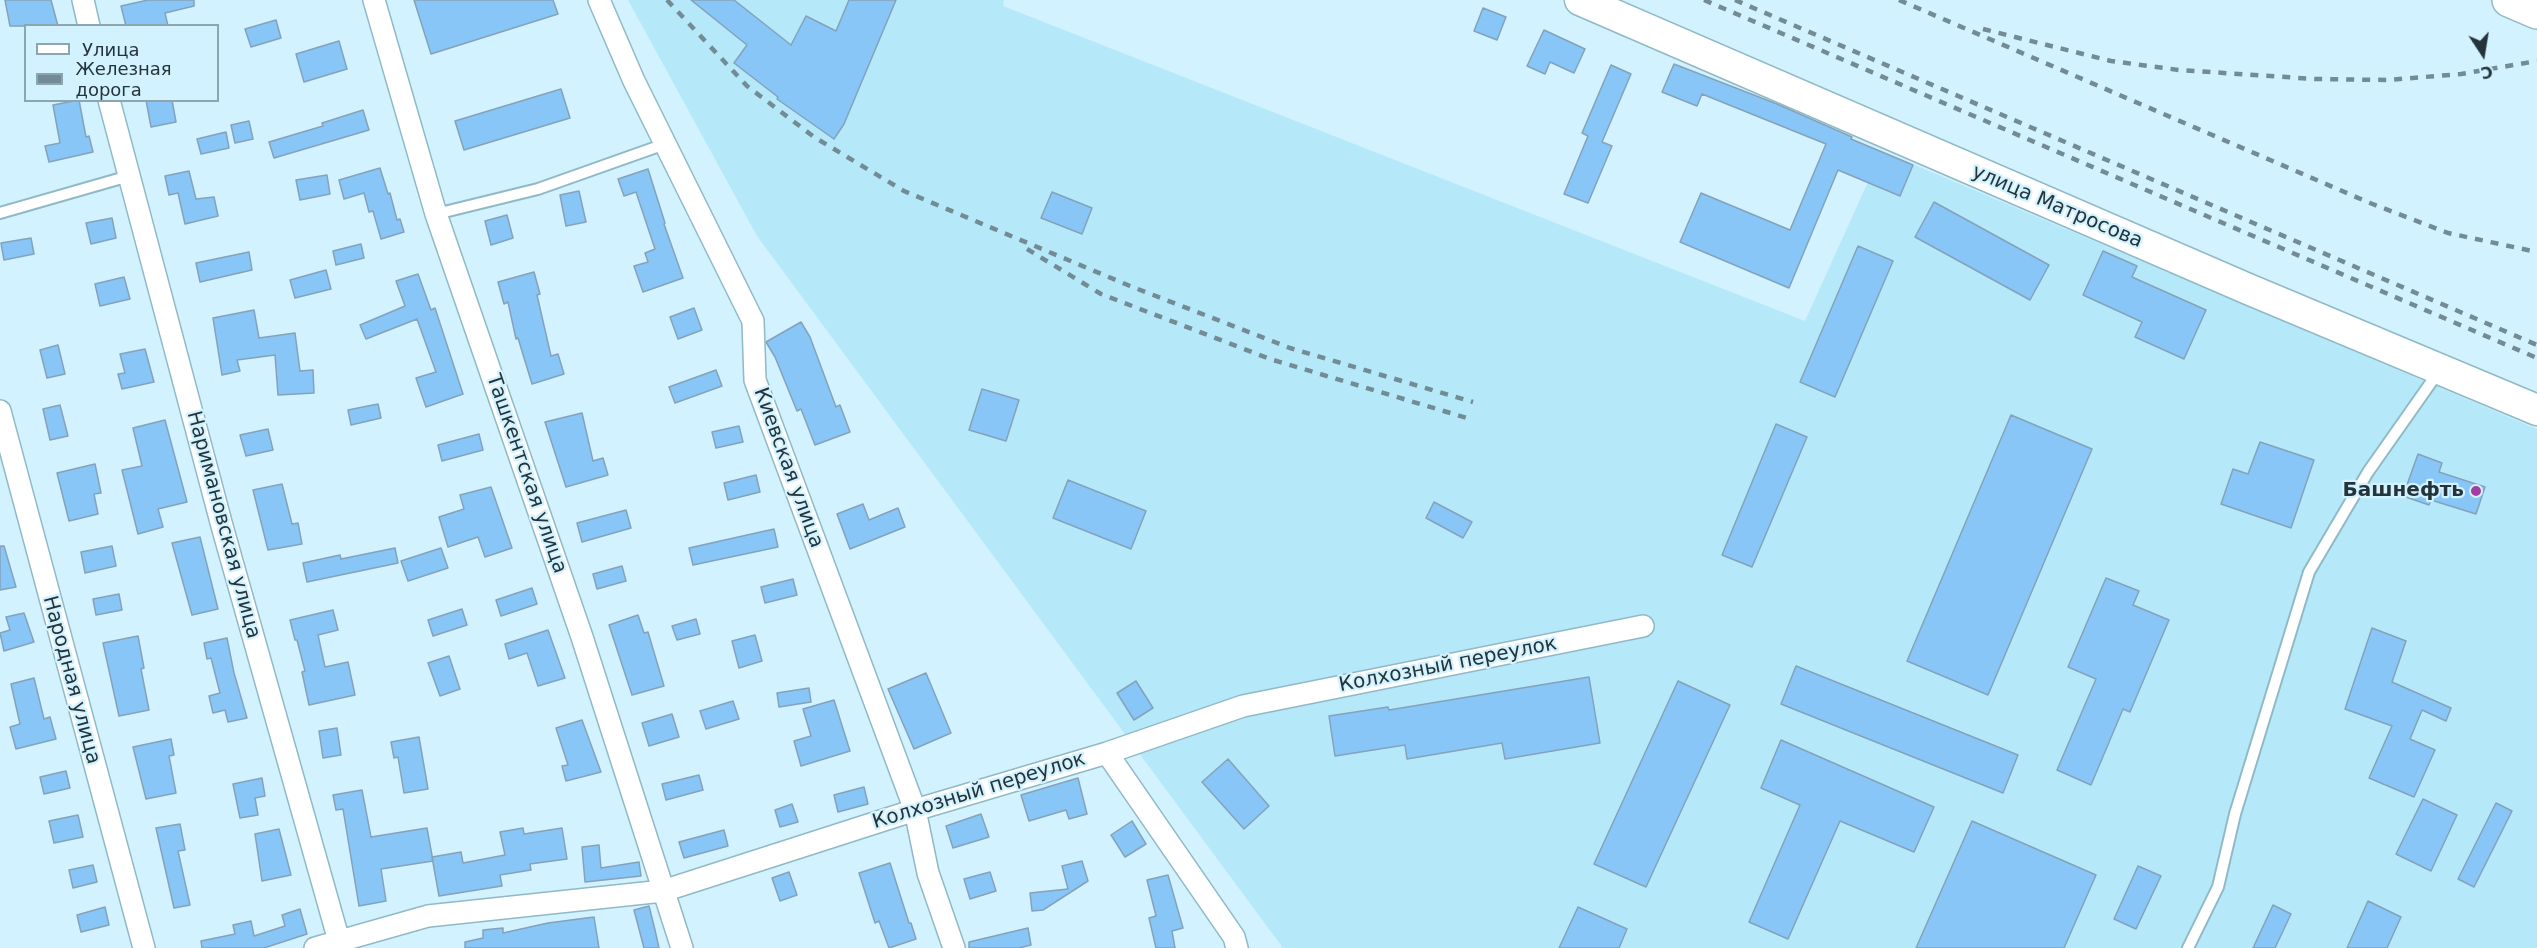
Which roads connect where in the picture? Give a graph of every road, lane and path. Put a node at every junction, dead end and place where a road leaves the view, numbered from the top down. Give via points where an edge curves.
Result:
1 (82, 0) edge
2 (374, 0) edge
3 (599, 0) edge
4 (1580, 0) edge
5 (2509, 0) edge
6 (2537, 12) edge
7 (88, 24) edge
8 (110, 102) edge
9 (665, 144) junction
10 (129, 176) junction
11 (0, 213) edge
12 (436, 214) junction
13 (2440, 369) junction
14 (2537, 410) edge
15 (0, 411) edge
16 (1643, 626) dead end
17 (1107, 753) junction
18 (915, 810) junction
19 (663, 891) junction
20 (340, 944) edge
21 (144, 948) edge
22 (315, 948) edge
23 (682, 948) edge
24 (954, 948) edge
25 (1237, 948) edge
26 (2188, 948) edge

1 - 7 street
2 - 12 street, Ташкентская улица
3 - 9 street, Киевская улица
4 - 13 street, улица Матросова
5 - 6 main road
8 - 10 street, Наримановская улица
9 - 12 lane via 538,189
9 - 18 street, Киевская улица via 753,321 755,380
10 - 11 lane
10 - 20 street, Наримановская улица via 222,526
12 - 19 street, Ташкентская улица via 582,637
13 - 14 street, улица Матросова
13 - 26 lane via 2368,472 2309,572 2235,814 2218,886
15 - 21 street, Народная улица
16 - 17 street, Колхозный переулок via 1243,706
17 - 18 street, Колхозный переулок
17 - 25 street via 1234,937
18 - 19 street, Колхозный переулок
18 - 24 street, Киевская улица via 928,873
19 - 20 street, Колхозный переулок via 428,915
19 - 23 street, Ташкентская улица
20 - 22 street, Колхозный переулок

